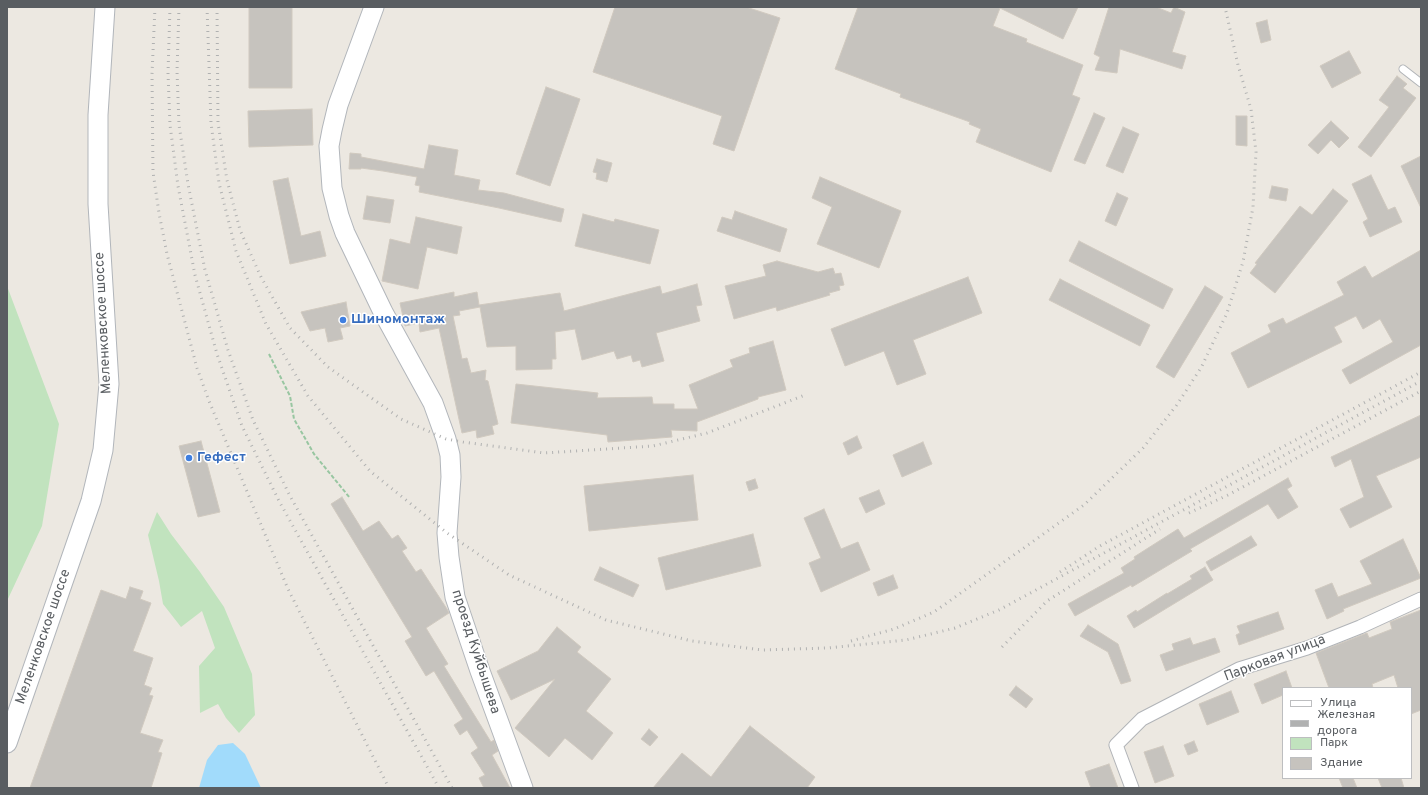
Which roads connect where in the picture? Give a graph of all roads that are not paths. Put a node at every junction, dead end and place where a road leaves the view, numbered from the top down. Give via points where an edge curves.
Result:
1 (105, 7) edge
2 (374, 7) edge
3 (1403, 69) dead end
4 (1421, 83) edge
5 (1421, 599) edge
6 (7, 743) edge
7 (523, 788) edge
8 (1132, 788) edge

1 - 6 street, Меленковское шоссе via 98,115 98,204 109,384 103,450 91,501
2 - 7 street, проезд Куйбышева via 338,105 332,130 329,146 332,188 339,216 382,312 432,403 446,438 451,477 448,541 455,597
3 - 4 lane
5 - 8 street, Парковая улица via 1307,648 1239,670 1142,719 1116,745

